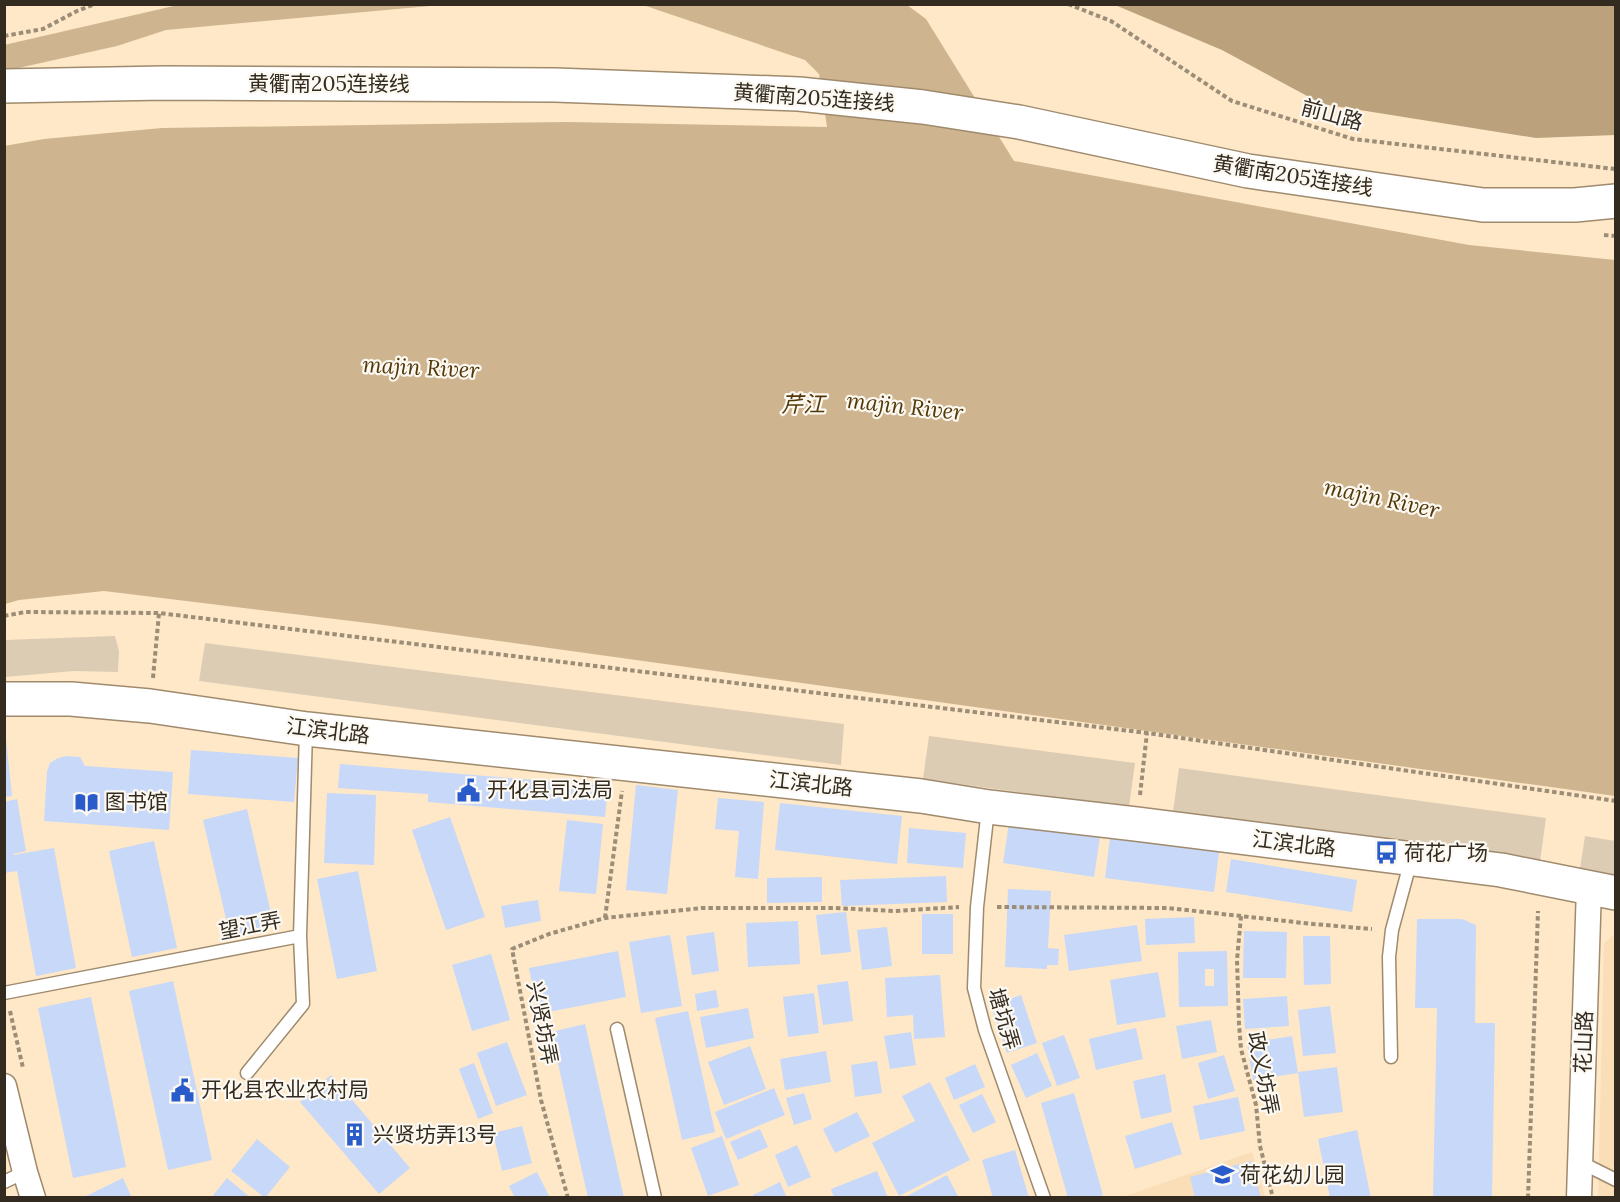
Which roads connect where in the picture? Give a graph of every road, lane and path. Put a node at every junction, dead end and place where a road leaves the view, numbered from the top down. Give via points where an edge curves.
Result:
1 (95, 4) edge
2 (1068, 4) edge
3 (4, 36) edge
4 (4, 86) edge
5 (1616, 169) edge
6 (1616, 201) edge
7 (159, 613) junction
8 (4, 616) edge
9 (156, 640) dead end
10 (4, 699) edge
11 (306, 729) junction
12 (1147, 733) junction
13 (626, 764) junction
14 (1616, 801) edge
15 (989, 807) junction
16 (1136, 824) junction
17 (1411, 859) junction
18 (1602, 890) edge
19 (1538, 911) dead end
20 (1240, 916) dead end
21 (300, 936) junction
22 (4, 993) edge
23 (617, 1029) dead end
24 (1391, 1057) dead end
25 (247, 1073) dead end
26 (4, 1086) edge
27 (1580, 1162) junction
28 (15, 1177) edge
29 (1616, 1180) edge
30 (33, 1197) edge
31 (568, 1197) edge
32 (655, 1197) edge
33 (1044, 1197) edge
34 (1273, 1197) edge
35 (1528, 1197) edge
36 (1579, 1197) edge

1 - 3 path via 44,29
2 - 5 path, 前山路 via 1111,21 1232,101 1353,139
4 - 6 main road, 黄衢南205连接线 via 544,85 799,94 934,108 1248,171 1483,205
7 - 8 path via 25,612
7 - 9 path
7 - 12 path
10 - 11 main road, 江滨北路 via 71,699 150,706
11 - 13 main road, 江滨北路
11 - 21 lane, 望江弄
12 - 14 path
12 - 16 path
13 - 15 main road, 江滨北路
13 - 31 path, 兴贤坊弄 via 605,918 549,934 512,950 542,1100
15 - 16 main road, 江滨北路
15 - 33 lane, 塘坑弄 via 977,907 974,988
16 - 17 main road, 江滨北路
17 - 18 main road, 江滨北路 via 1501,870
17 - 24 lane via 1389,957
18 - 27 street, 花山路
19 - 35 path
20 - 34 path, 政义坊弄 via 1237,960 1241,1049
21 - 22 lane, 望江弄
21 - 25 lane via 303,1004
23 - 32 lane
26 - 28 street
27 - 29 lane
27 - 36 street, 花山路
28 - 30 street

